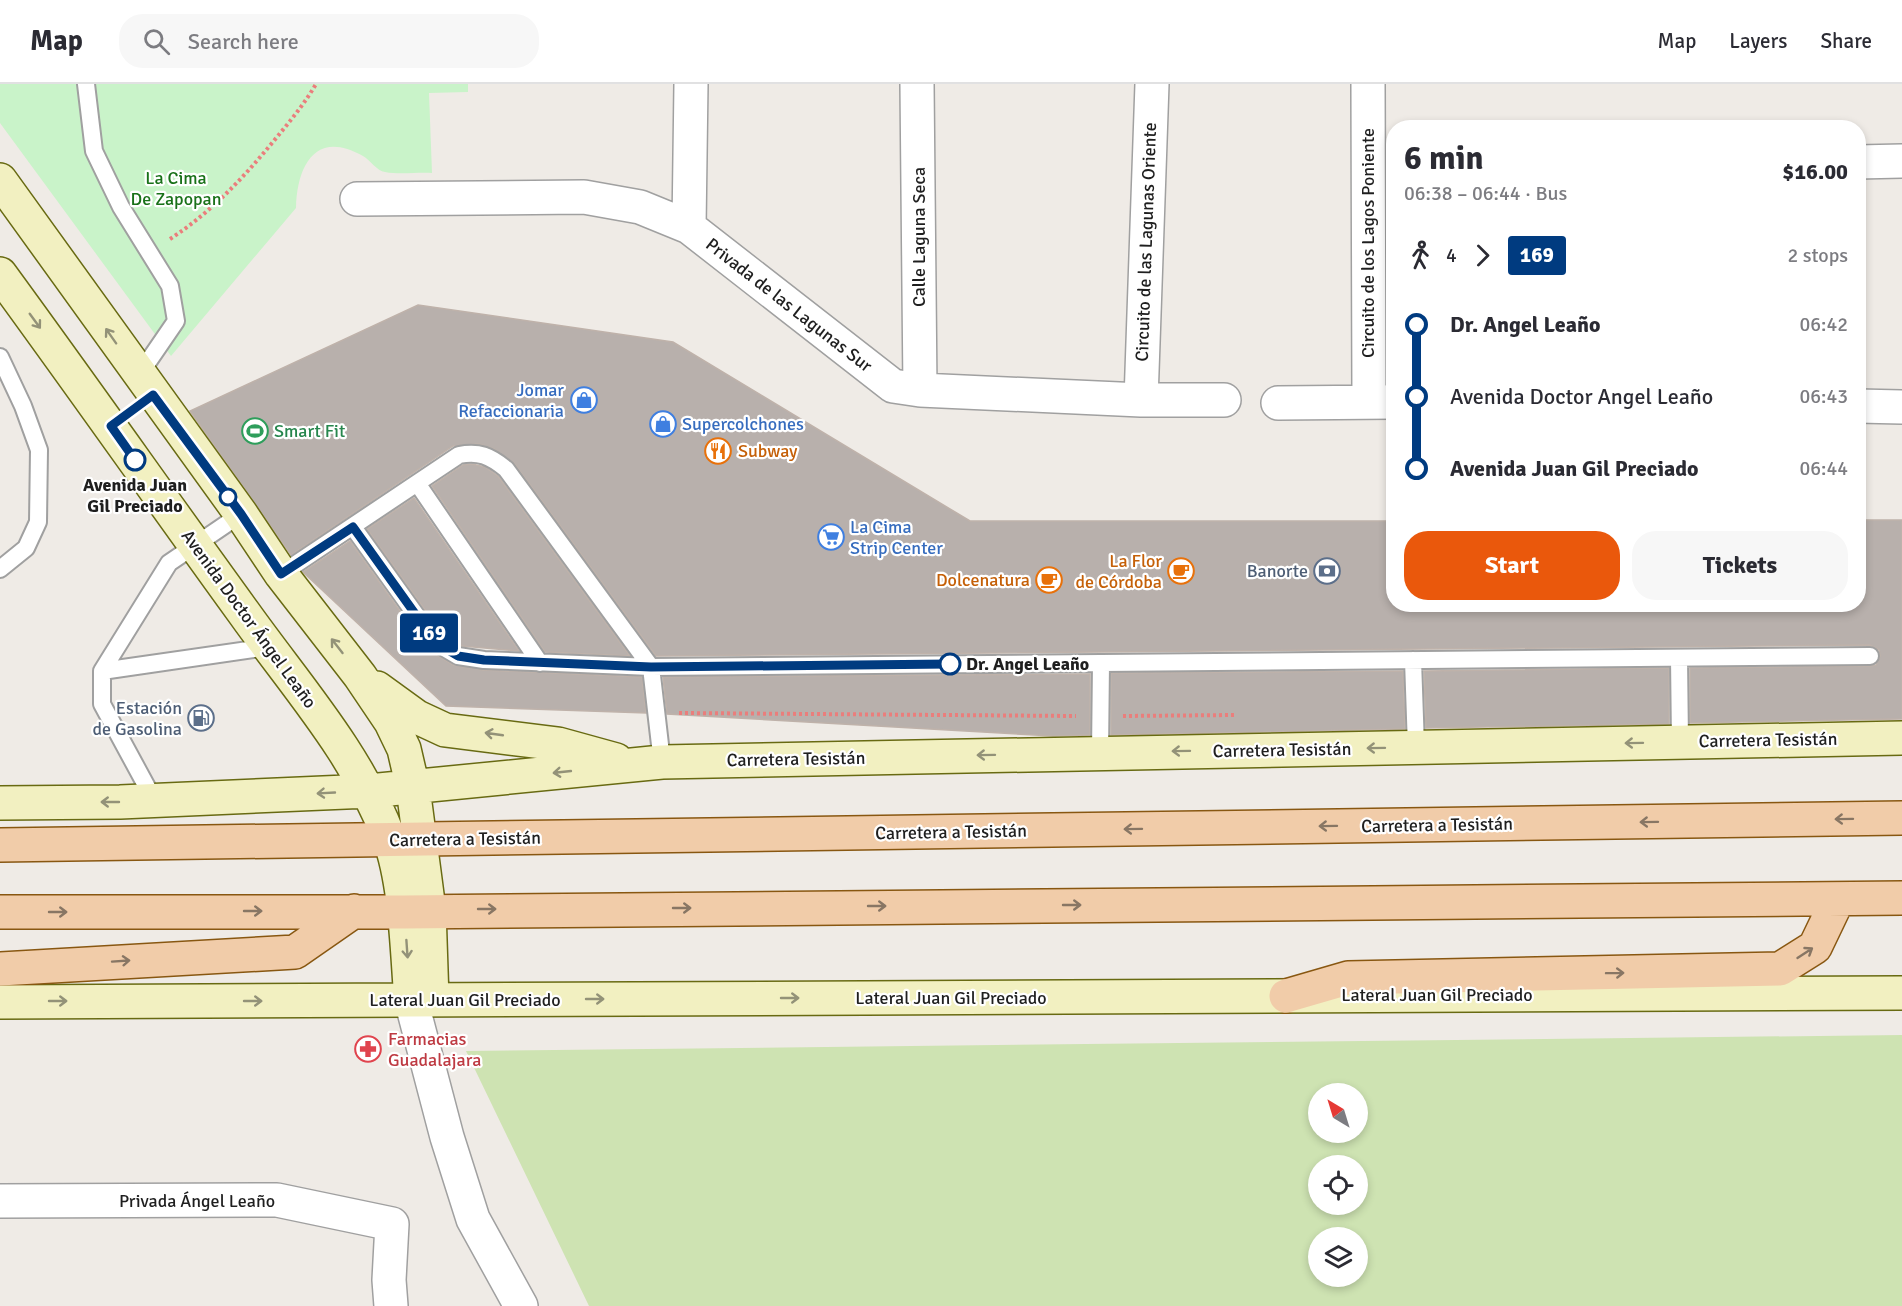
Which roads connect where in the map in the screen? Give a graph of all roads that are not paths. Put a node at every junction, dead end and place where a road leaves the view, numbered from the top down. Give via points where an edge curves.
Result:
1 (86, 84) edge
2 (691, 84) edge
3 (917, 84) edge
4 (1152, 84) edge
5 (1368, 84) edge
6 (1902, 160) edge
7 (1866, 162) edge
8 (1381, 172) edge
9 (0, 180) edge
10 (357, 199) dead end
11 (689, 227) junction
12 (0, 273) edge
13 (0, 357) edge
14 (146, 385) junction
15 (920, 390) junction
16 (1141, 400) junction
17 (1224, 400) dead end
18 (1381, 402) edge
19 (1278, 404) dead end
20 (1866, 406) edge
21 (1902, 407) edge
22 (111, 426) junction
23 (417, 483) junction
24 (241, 514) junction
25 (353, 527) junction
26 (194, 545) junction
27 (0, 569) edge
28 (281, 574) junction
29 (268, 647) junction
30 (1870, 656) dead end
31 (1679, 657) junction
32 (1413, 660) junction
33 (540, 663) junction
34 (1101, 663) junction
35 (651, 667) junction
36 (102, 671) junction
37 (360, 676) junction
38 (1902, 738) edge
39 (1680, 742) junction
40 (1416, 747) junction
41 (1100, 753) junction
42 (647, 763) junction
43 (413, 788) junction
44 (369, 791) junction
45 (154, 800) junction
46 (0, 802) edge
47 (1902, 818) edge
48 (405, 840) junction
49 (0, 845) edge
50 (1902, 898) edge
51 (1838, 899) junction
52 (354, 911) junction
53 (417, 911) junction
54 (0, 912) edge
55 (0, 969) edge
56 (1902, 993) edge
57 (1286, 996) junction
58 (422, 1000) junction
59 (0, 1002) edge
60 (0, 1201) edge
61 (391, 1306) edge
62 (521, 1306) edge

1 - 14 lane via 94,151 121,207 170,286 176,321
2 - 11 street
3 - 15 street, Calle Laguna Seca
4 - 16 street, Circuito de las Lagunas Oriente
5 - 8 street, Circuito de los Lagos Poniente
6 - 7 street
8 - 18 street, Circuito de los Lagos Poniente
14 -> 9 main road
10 - 11 street, Privada de las Lagunas Sur via 584,197 640,207
11 - 15 street, Privada de las Lagunas Sur via 893,386
12 -> 22 main road, Avenida Doctor Ángel Leaño
13 - 27 lane via 39,450 38,522 26,548
14 - 22 main road
14 - 24 main road
15 - 16 street, Privada de las Lagunas Sur
16 - 17 street, Privada de las Lagunas Sur
18 - 19 street
20 - 21 street
22 - 26 main road, Avenida Doctor Ángel Leaño
23 - 25 lane
23 - 33 lane
23 - 35 lane via 459,455 476,452 506,468
24 - 26 lane
24 - 28 main road
25 - 28 lane
25 - 33 lane via 436,643 458,656
26 - 29 main road, Avenida Doctor Ángel Leaño
26 - 36 lane via 169,563
37 -> 28 main road
29 - 36 lane
29 - 44 main road, Avenida Doctor Ángel Leaño via 326,723
30 - 31 lane
31 - 32 lane
31 - 39 lane
32 - 34 lane
32 - 40 lane
33 - 35 lane
34 - 35 lane
34 - 41 lane
35 - 42 lane
36 - 45 lane via 102,704
42 -> 37 main road via 558,744 445,730 417,717
37 - 43 main road via 404,749
38 - 39 main road, Carretera Tesistán
39 -> 40 main road, Carretera Tesistán
40 -> 41 main road, Carretera Tesistán
41 -> 42 main road, Carretera Tesistán
42 -> 43 main road
43 - 44 main road
43 - 48 main road
44 -> 45 main road
44 - 48 main road, Avenida Doctor Ángel Leaño
45 -> 46 main road
47 -> 48 main road, Carretera a Tesistán
48 - 49 main road, Carretera a Tesistán
48 - 53 main road
50 - 51 main road
53 -> 51 main road
57 -> 51 main road via 1348,978 1780,969 1815,947
52 - 53 main road
54 -> 52 main road
55 -> 52 main road via 295,952
53 - 58 main road
56 - 57 main road, Lateral Juan Gil Preciado
58 -> 57 main road, Lateral Juan Gil Preciado
59 -> 58 main road, Lateral Juan Gil Preciado
58 - 62 street via 421,1040 473,1219
60 - 61 street, Privada Ángel Leaño via 277,1200 392,1224

